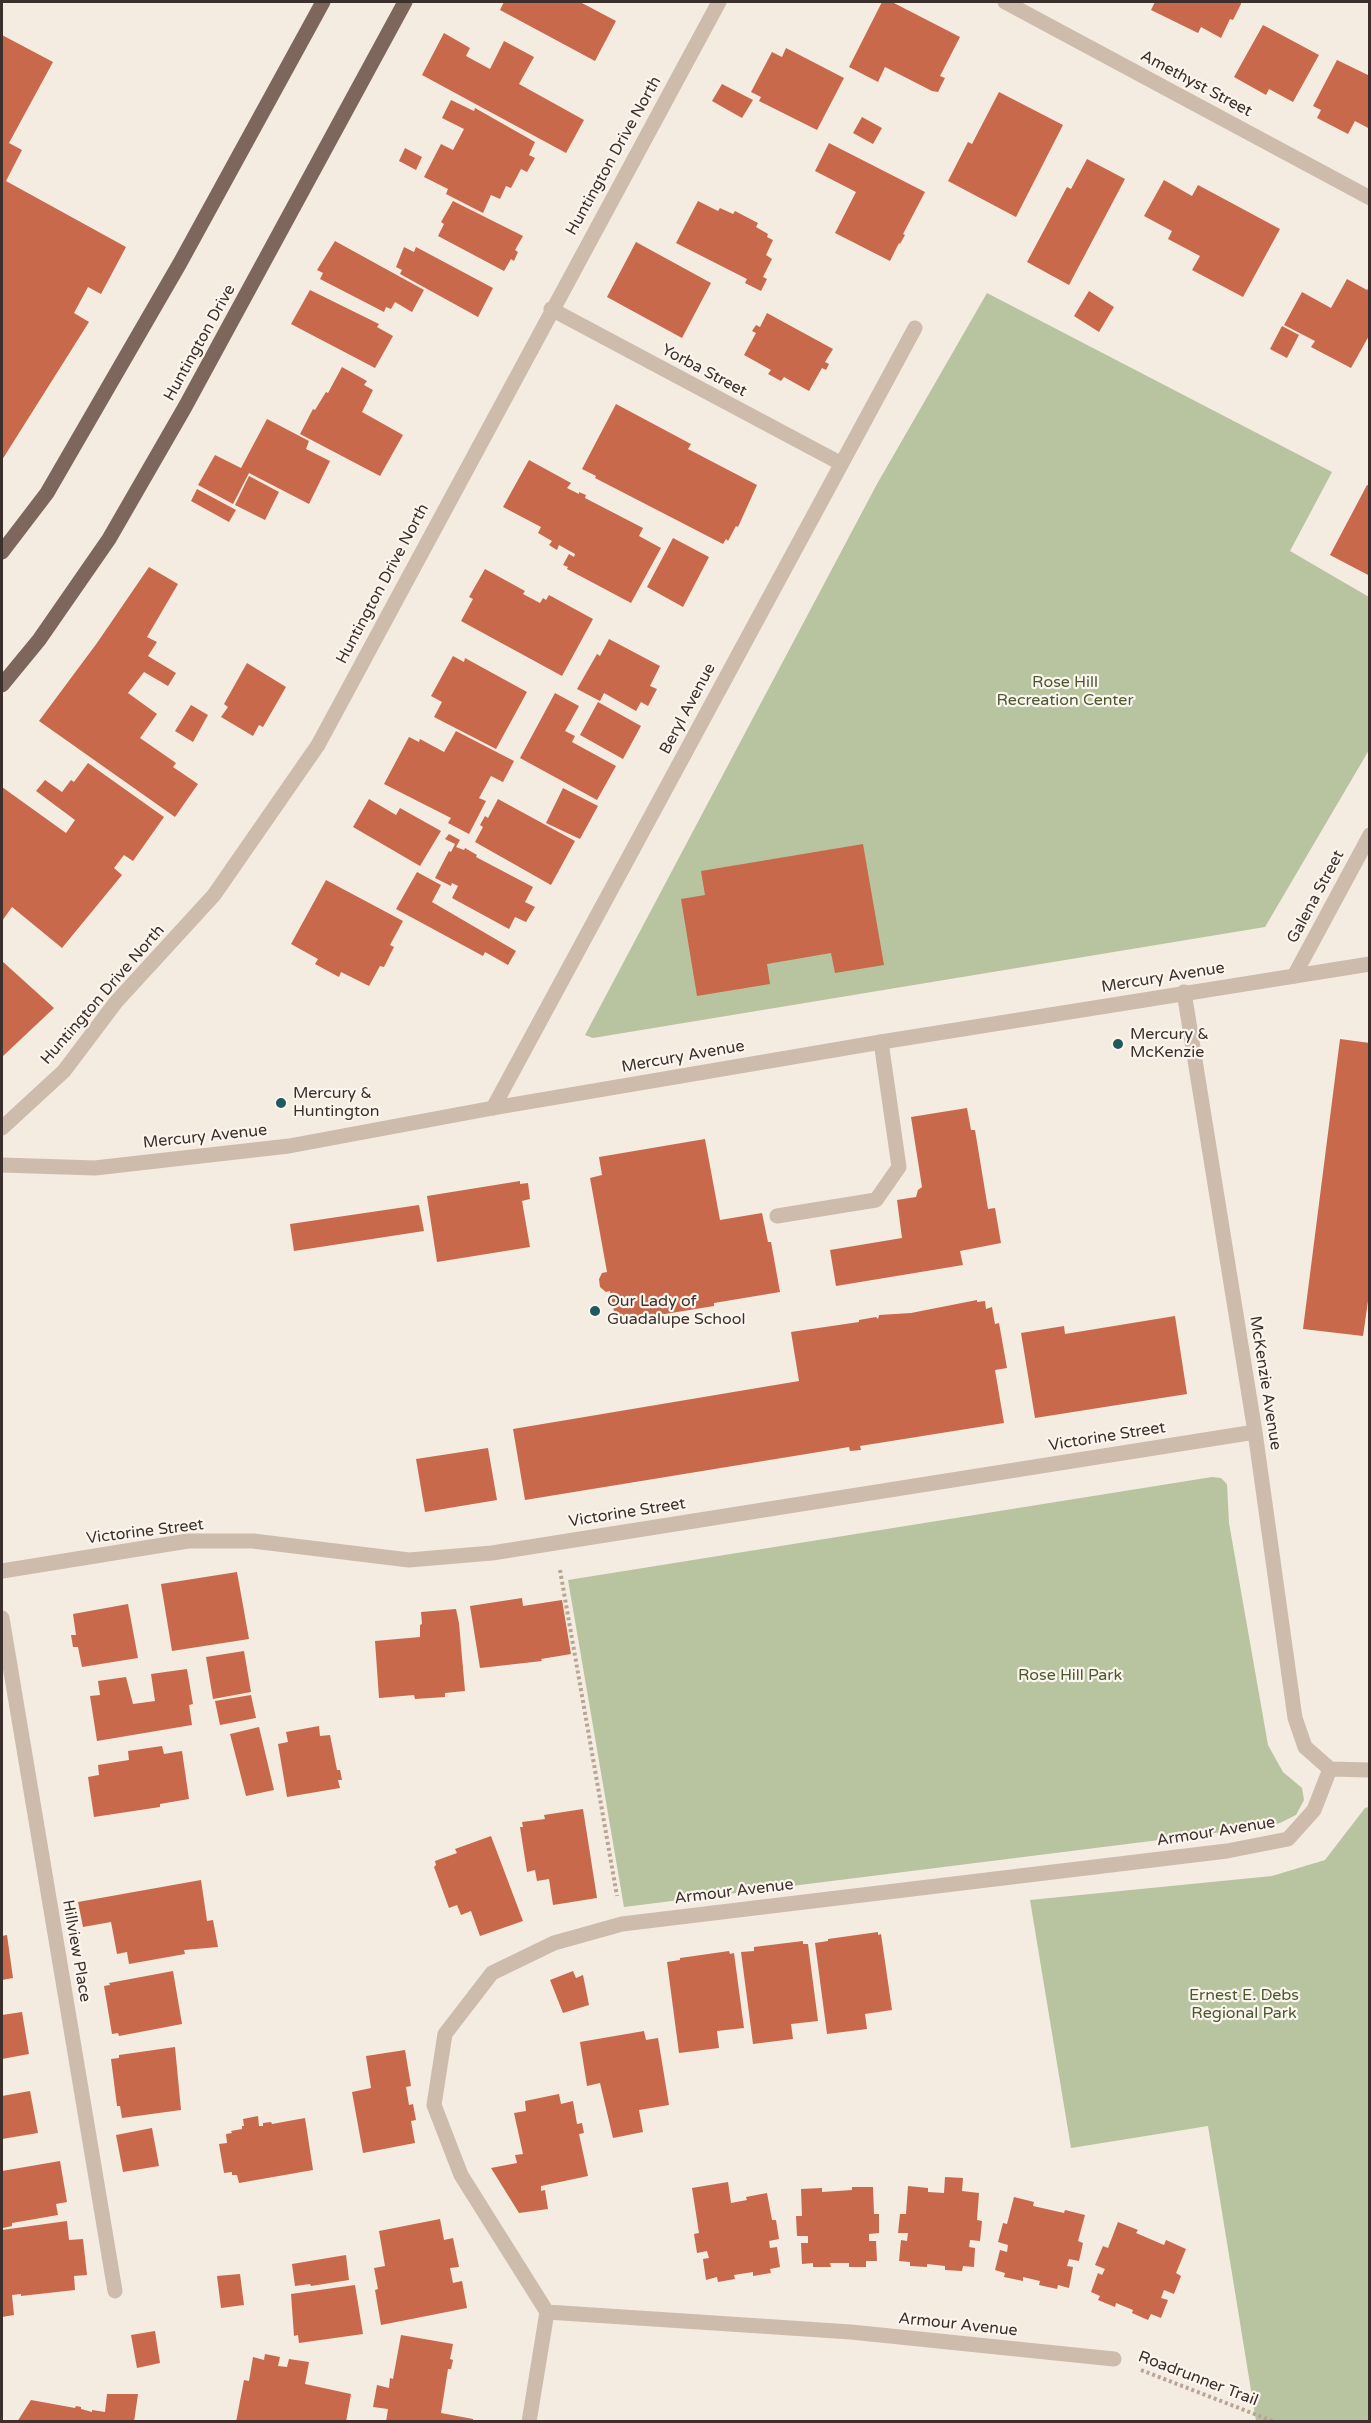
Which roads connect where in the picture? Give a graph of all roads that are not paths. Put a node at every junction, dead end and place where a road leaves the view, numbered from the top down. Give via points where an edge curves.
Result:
1 (323, 2) edge
2 (405, 2) edge
3 (718, 2) edge
4 (1005, 2) edge
5 (1370, 198) edge
6 (551, 309) junction
7 (915, 328) dead end
8 (840, 463) junction
9 (2, 552) edge
10 (2, 685) edge
11 (1370, 835) edge
12 (1370, 964) edge
13 (1294, 976) junction
14 (1184, 993) junction
15 (881, 1042) junction
16 (493, 1107) junction
17 (2, 1128) edge
18 (2, 1165) edge
19 (777, 1216) dead end
20 (1255, 1432) junction
21 (2, 1571) edge
22 (2, 1618) edge
23 (1330, 1769) junction
24 (1370, 1770) edge
25 (115, 2291) dead end
26 (547, 2312) junction
27 (1114, 2359) road end
28 (528, 2421) edge

1 - 9 main road via 180,264 53,483
2 - 10 main road, Huntington Drive via 191,397 109,538 39,640
3 - 6 street, Huntington Drive North
4 - 5 street, Amethyst Street
6 - 8 street, Yorba Street
6 - 17 street, Huntington Drive North via 318,745 214,895 116,1002 64,1071
7 - 8 street, Beryl Avenue
8 - 16 street, Beryl Avenue
11 - 13 street, Galena Street
12 - 13 street, Mercury Avenue
13 - 14 street, Mercury Avenue
14 - 15 street, Mercury Avenue
14 - 20 street, McKenzie Avenue
15 - 16 street, Mercury Avenue
15 - 19 street via 899,1167 876,1200
16 - 18 street, Mercury Avenue via 289,1146 96,1168
20 - 21 street, Victorine Street via 492,1553 409,1560 253,1541 188,1541
20 - 23 street, McKenzie Avenue via 1295,1718 1305,1747
22 - 25 street, Hillview Place
23 - 24 street
23 - 26 street, Armour Avenue via 1314,1810 1288,1839 1227,1851 622,1924 554,1943 492,1973 445,2034 434,2105 461,2175
26 - 27 street, Armour Avenue via 852,2332
26 - 28 street

